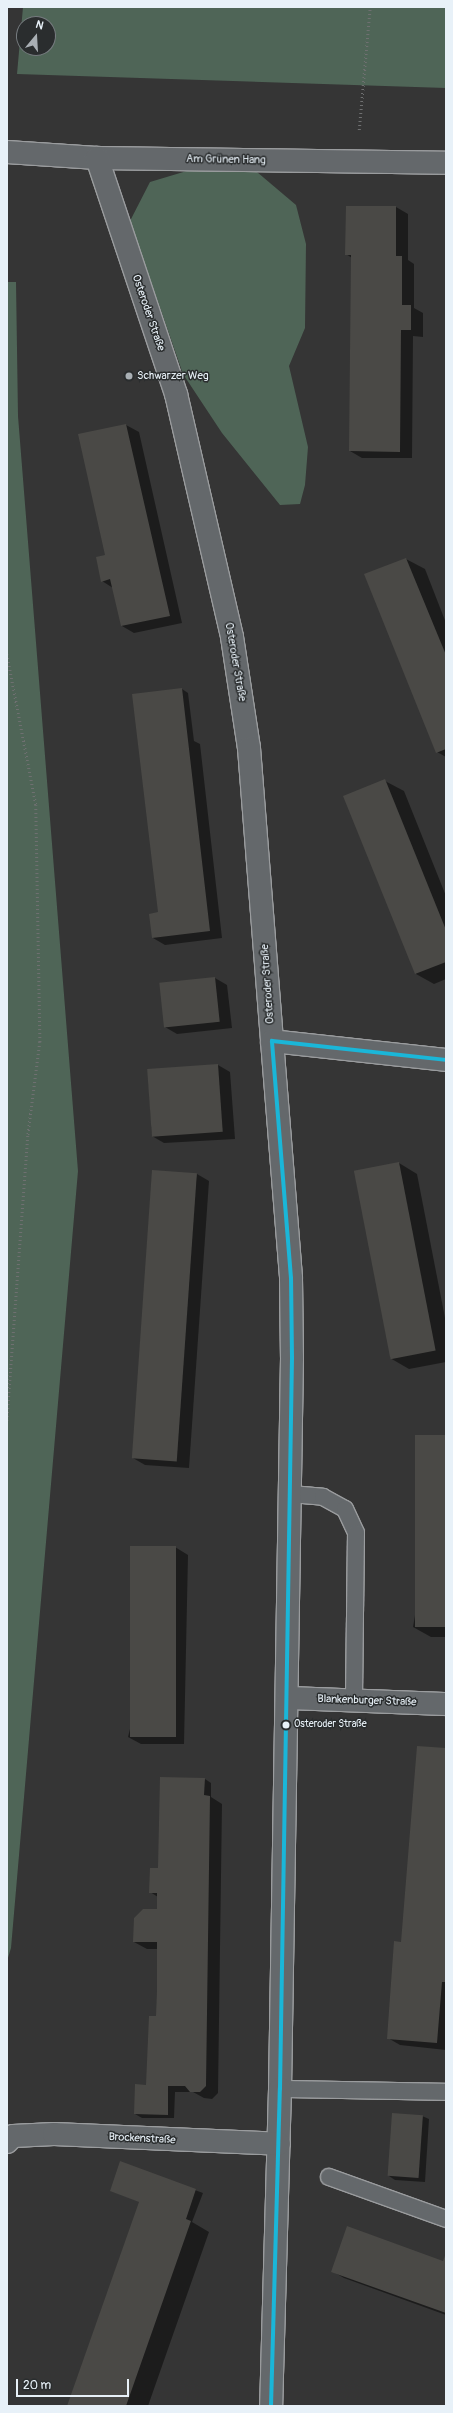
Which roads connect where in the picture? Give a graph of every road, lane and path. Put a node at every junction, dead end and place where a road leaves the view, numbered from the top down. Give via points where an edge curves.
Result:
1 (370, 7) edge
2 (7, 152) edge
3 (97, 158) junction
4 (356, 162) junction
5 (446, 163) edge
6 (7, 654) edge
7 (272, 1041) junction
8 (446, 1060) edge
9 (7, 1421) edge
10 (291, 1494) junction
11 (288, 1698) junction
12 (354, 1701) junction
13 (446, 1704) edge
14 (280, 2089) junction
15 (446, 2092) edge
16 (9, 2134) edge
17 (279, 2144) junction
18 (329, 2177) dead end
19 (446, 2219) edge
20 (271, 2406) edge

1 - 4 path
2 - 3 street, Am Grünen Hang
3 - 4 street, Am Grünen Hang
3 - 7 street, Osteroder Straße via 176,394 232,637 249,748
4 - 5 street, Am Grünen Hang
6 - 9 path via 36,805 40,1042 28,1136
7 - 8 street
7 - 10 street, Osteroder Straße via 290,1278
10 - 11 street, Osteroder Straße
10 - 12 lane via 323,1497 345,1509 356,1533
11 - 12 street, Blankenburger Straße
11 - 14 street, Osteroder Straße
12 - 13 street, Blankenburger Straße
14 - 15 lane
14 - 17 street, Osteroder Straße
16 - 17 street, Brockenstraße
17 - 20 street, Osteroder Straße
18 - 19 lane

